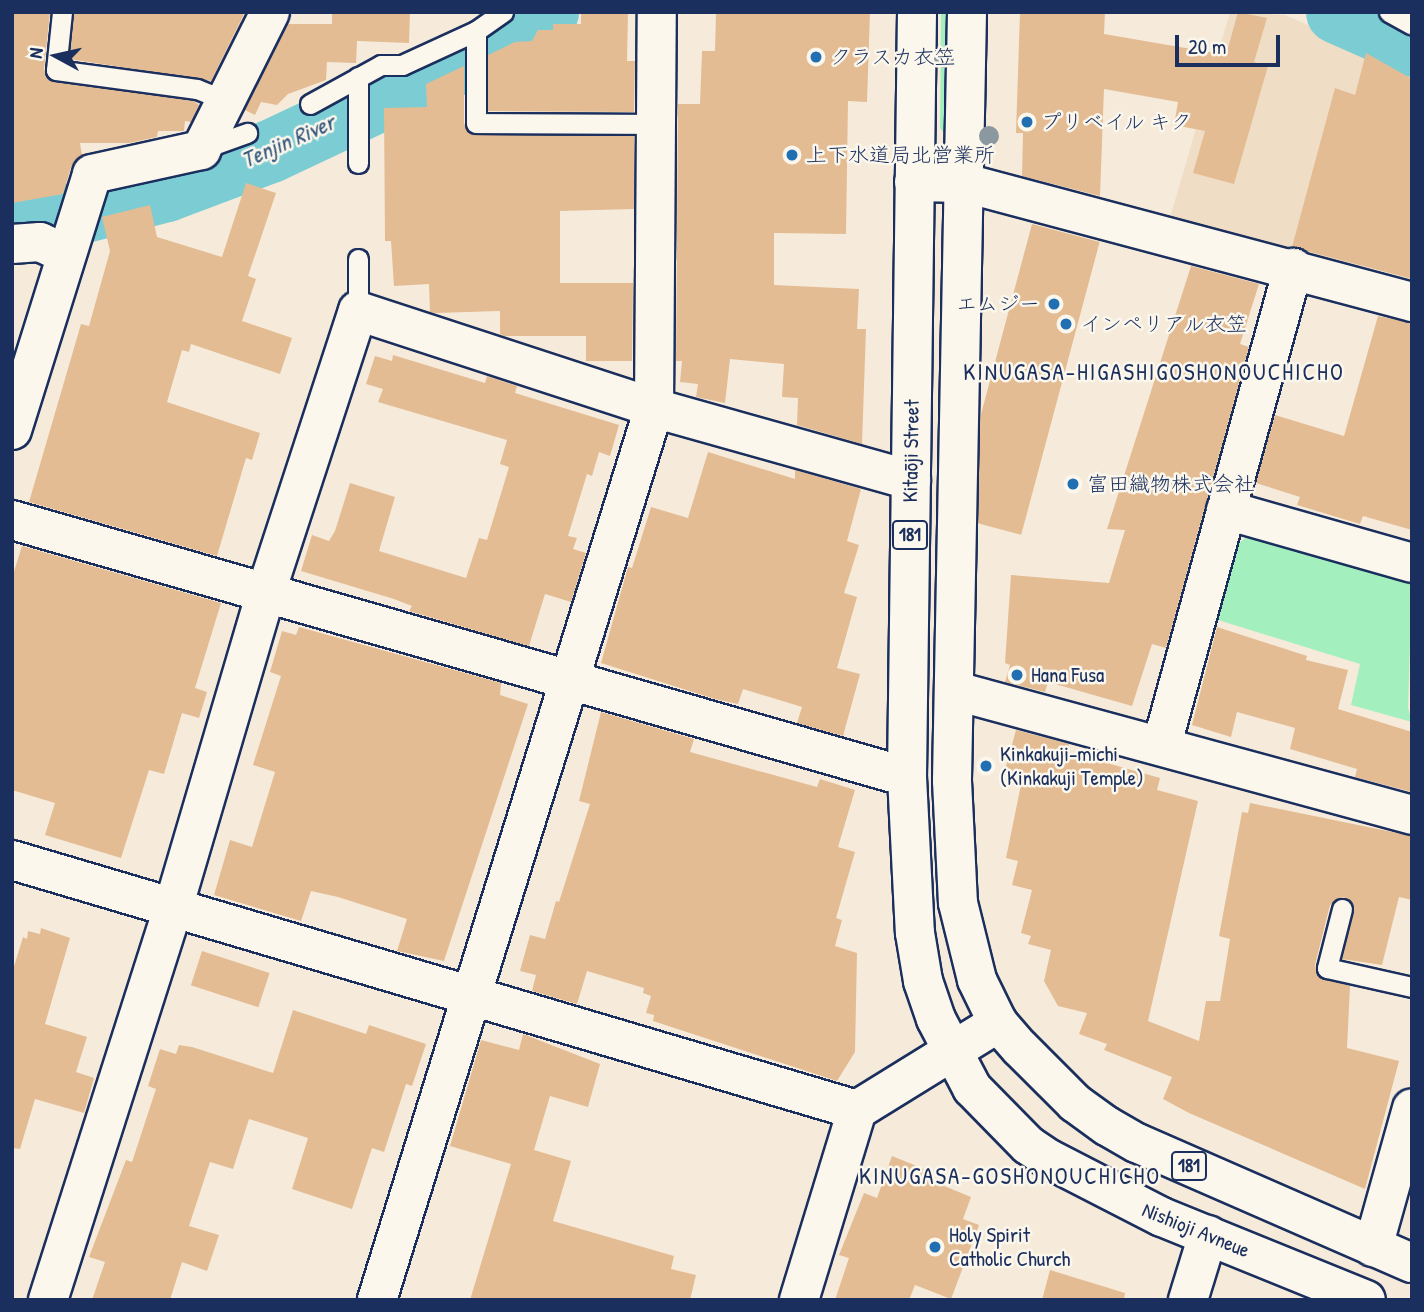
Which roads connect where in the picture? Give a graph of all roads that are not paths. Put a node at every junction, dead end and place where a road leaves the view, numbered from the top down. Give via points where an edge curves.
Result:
1 (62, 12) edge
2 (270, 12) edge
3 (502, 12) edge
4 (917, 12) edge
5 (967, 12) edge
6 (1389, 12) edge
7 (657, 14) edge
8 (1412, 24) edge
9 (476, 37) junction
10 (358, 82) junction
11 (227, 101) junction
12 (310, 104) dead end
13 (657, 124) junction
14 (247, 133) dead end
15 (201, 150) junction
16 (358, 163) dead end
17 (914, 182) junction
18 (965, 183) junction
19 (70, 240) junction
20 (12, 244) edge
21 (358, 259) dead end
22 (1293, 268) junction
23 (1412, 302) edge
24 (358, 311) junction
25 (654, 408) junction
26 (12, 430) edge
27 (911, 480) junction
28 (1226, 510) junction
29 (12, 520) edge
30 (1412, 563) edge
31 (266, 592) junction
32 (570, 682) junction
33 (956, 691) junction
34 (1162, 744) junction
35 (907, 777) junction
36 (1412, 815) edge
37 (12, 860) edge
38 (174, 905) junction
39 (1342, 909) dead end
40 (1412, 987) edge
41 (472, 996) junction
42 (998, 1023) junction
43 (951, 1051) junction
44 (1412, 1108) edge
45 (857, 1110) junction
46 (1404, 1167) edge
47 (1208, 1235) junction
48 (1373, 1247) junction
49 (1412, 1262) edge
50 (48, 1300) edge
51 (377, 1300) edge
52 (799, 1300) edge
53 (1188, 1300) edge
54 (1367, 1300) edge

1 - 11 lane via 56,70 197,89
2 - 11 street
3 - 9 lane
4 - 17 street, Kitaōji Street / 181
5 - 18 street, 181
6 - 8 lane
7 - 13 street
9 - 10 lane via 402,65 381,65
9 - 13 lane via 476,123
10 - 12 lane
10 - 16 lane
11 - 15 street
13 - 25 street
14 - 15 lane
15 - 19 street via 92,174
17 - 18 street
17 - 27 street, Kitaōji Street / 181
18 - 22 street
18 - 33 street, 181
19 - 20 street
19 - 26 street
21 - 24 lane
22 - 23 street
22 - 28 street
24 - 25 street
24 - 31 street
25 - 27 street
25 - 32 street
27 - 35 street, Kitaōji Street / 181
28 - 30 street
28 - 34 street
29 - 31 street
31 - 32 street
31 - 38 street
32 - 35 street
32 - 41 street
33 - 34 street
33 - 42 street, 181 via 953,781 958,903 978,980
34 - 36 street
35 - 43 street, Kitaōji Street / 181 via 909,882 919,958 936,1019
37 - 38 street
38 - 41 street
38 - 50 street
39 - 40 lane via 1327,968
41 - 45 street
41 - 51 street
42 - 43 street
42 - 48 street, 181 via 1042,1073 1107,1126
43 - 45 street
43 - 47 street, Nishioji Avneue / 181 via 972,1088 1028,1144 1115,1195
44 - 46 street
45 - 52 street
46 - 48 street
47 - 53 street
47 - 54 street, Nishioji Avneue / 181
48 - 49 street, 181

